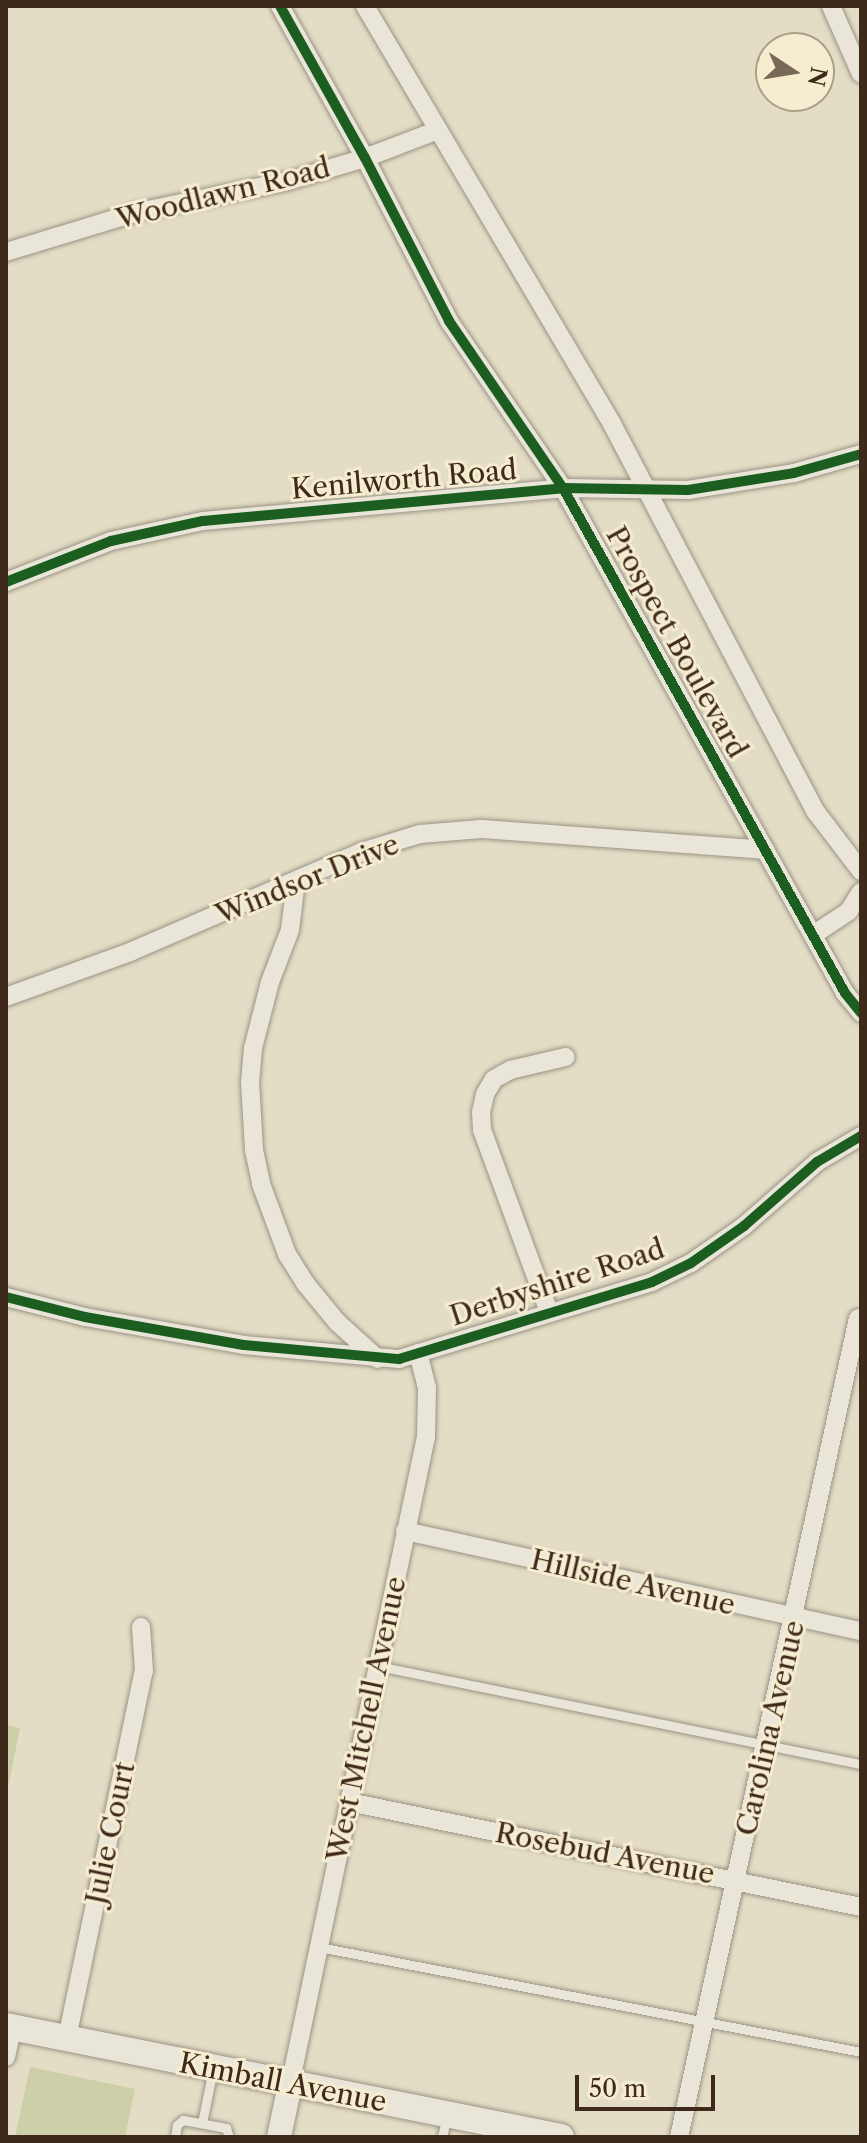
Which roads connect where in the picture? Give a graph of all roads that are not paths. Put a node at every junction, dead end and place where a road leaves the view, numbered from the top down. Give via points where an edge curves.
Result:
1 (280, 6) edge
2 (365, 6) edge
3 (831, 6) edge
4 (861, 74) edge
5 (438, 130) junction
6 (365, 158) junction
7 (6, 252) edge
8 (861, 454) edge
9 (563, 488) junction
10 (648, 491) junction
11 (6, 582) edge
12 (765, 850) junction
13 (861, 871) edge
14 (296, 881) junction
15 (861, 892) edge
16 (813, 935) junction
17 (6, 997) edge
18 (861, 1013) edge
19 (566, 1057) dead end
20 (861, 1136) edge
21 (6, 1297) edge
22 (549, 1312) junction
23 (860, 1315) edge
24 (418, 1353) junction
25 (378, 1359) junction
26 (405, 1531) junction
27 (795, 1618) junction
28 (141, 1627) dead end
29 (861, 1631) edge
30 (377, 1666) junction
31 (766, 1744) junction
32 (861, 1764) edge
33 (349, 1802) junction
34 (736, 1880) junction
35 (861, 1907) edge
36 (319, 1947) junction
37 (704, 2020) junction
38 (9, 2027) edge
39 (67, 2038) junction
40 (861, 2052) edge
41 (6, 2057) edge
42 (213, 2069) junction
43 (290, 2085) junction
44 (202, 2123) junction
45 (445, 2126) edge
46 (175, 2137) edge
47 (229, 2137) edge
48 (279, 2137) edge
49 (561, 2137) edge
50 (679, 2137) edge

1 - 6 street, Prospect Boulevard
2 - 5 street, Prospect Boulevard
3 - 4 street
5 - 6 street, Woodlawn Road
5 - 10 street, Prospect Boulevard
6 - 7 street, Woodlawn Road via 288,181 138,212
6 - 9 street, Prospect Boulevard via 449,321
8 - 10 street, Kenilworth Road via 741,483
9 - 10 street, Kenilworth Road
9 - 11 street, Kenilworth Road via 188,524 111,541
9 - 12 street, Prospect Boulevard
10 - 13 street, Prospect Boulevard via 816,812
12 - 14 street, Windsor Drive via 450,830 390,842
12 - 16 street, Prospect Boulevard
14 - 17 street, Windsor Drive via 130,952
14 - 25 street via 290,930 253,1048 254,1150 287,1254 337,1322
15 - 16 street via 849,911
16 - 18 street, Prospect Boulevard
19 - 22 street via 494,1079 481,1112 482,1130
20 - 22 street, Derbyshire Road via 817,1162 744,1226 691,1263 652,1282
21 - 25 street via 244,1345
22 - 24 street, Derbyshire Road
23 - 27 street, Carolina Avenue
24 - 25 street, Derbyshire Road
24 - 26 street, West Mitchell Avenue via 428,1411
26 - 27 street, Hillside Avenue
26 - 30 street, West Mitchell Avenue
27 - 29 street, Hillside Avenue
27 - 31 street, Carolina Avenue
28 - 39 street, Julie Court via 144,1671
30 - 31 lane
30 - 33 street, West Mitchell Avenue
31 - 32 lane
31 - 34 street, Carolina Avenue
33 - 34 street, Rosebud Avenue
33 - 36 street, West Mitchell Avenue
34 - 35 street, Rosebud Avenue
34 - 37 street, Carolina Avenue
36 - 37 lane
36 - 43 street, West Mitchell Avenue
37 - 40 lane
37 - 50 street, Carolina Avenue
38 - 39 main road, Kimball Avenue
38 - 41 street
39 - 42 main road, Kimball Avenue
42 - 43 main road, Kimball Avenue
42 - 44 lane
43 - 45 main road, Kimball Avenue
43 - 48 street
44 - 46 lane via 183,2120
44 - 47 lane via 226,2128
45 - 49 main road, Kimball Avenue

